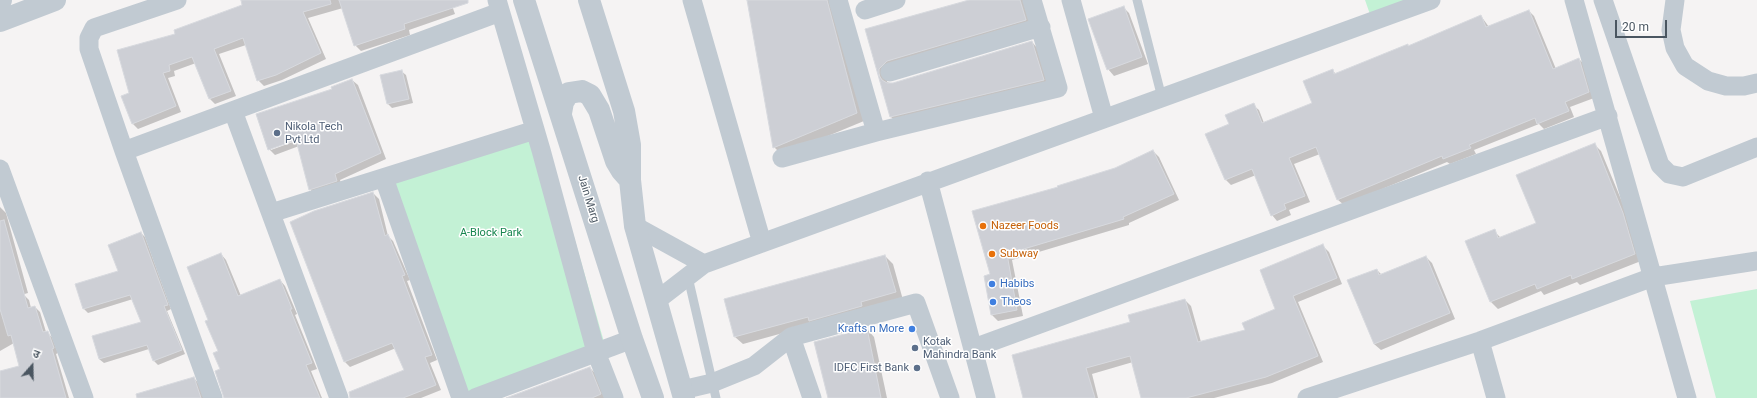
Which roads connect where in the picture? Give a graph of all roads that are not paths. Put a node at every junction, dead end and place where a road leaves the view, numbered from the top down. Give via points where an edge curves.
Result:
1 (55, 0) edge
2 (177, 0) edge
3 (524, 0) edge
4 (588, 0) edge
5 (692, 0) edge
6 (838, 0) edge
7 (896, 0) edge
8 (1032, 0) edge
9 (1071, 0) edge
10 (1137, 0) edge
11 (1431, 0) edge
12 (1574, 0) edge
13 (1603, 0) edge
14 (1676, 0) edge
15 (498, 6) edge
16 (865, 10) dead end
17 (0, 21) edge
18 (1041, 27) junction
19 (890, 72) dead end
20 (1757, 83) edge
21 (1162, 98) junction
22 (233, 111) junction
23 (561, 113) junction
24 (1608, 116) junction
25 (1104, 118) junction
26 (535, 130) junction
27 (876, 132) junction
28 (1757, 147) edge
29 (124, 151) junction
30 (782, 158) dead end
31 (0, 169) edge
32 (384, 178) junction
33 (630, 180) junction
34 (928, 182) junction
35 (5, 196) edge
36 (271, 214) junction
37 (635, 226) junction
38 (762, 243) junction
39 (1757, 261) edge
40 (704, 264) junction
41 (688, 277) junction
42 (1653, 277) junction
43 (656, 301) junction
44 (791, 337) junction
45 (632, 339) junction
46 (1480, 341) junction
47 (974, 348) junction
48 (596, 352) junction
49 (714, 390) edge
50 (683, 394) edge
51 (84, 398) edge
52 (213, 398) edge
53 (339, 398) edge
54 (461, 398) edge
55 (475, 398) edge
56 (614, 398) edge
57 (653, 398) edge
58 (812, 398) edge
59 (950, 398) edge
60 (986, 398) edge
61 (1307, 398) edge
62 (1496, 398) edge
63 (1687, 398) edge

1 - 17 street
2 - 29 street via 94,28 89,38 89,49
3 - 23 street, Jain Marg
4 - 33 street via 624,111 630,145
5 - 38 street
6 - 27 street
7 - 16 street
8 - 18 street
9 - 25 street
10 - 21 lane
11 - 21 street
12 - 24 street
13 - 28 street via 1660,165 1669,174 1683,176
14 - 20 street via 1671,30 1675,48 1686,66 1708,81 1726,86
15 - 22 street
15 - 26 street
18 - 19 street
18 - 27 street via 1058,88
21 - 25 street
22 - 29 street
22 - 36 street
23 - 33 street via 563,102 569,94 582,91 590,94 599,110 616,161
23 - 45 street, Jain Marg
24 - 42 street
24 - 47 street
25 - 34 street
26 - 32 street
26 - 48 street
27 - 30 street
29 - 52 street
31 - 35 street
32 - 36 street
32 - 54 street
33 - 37 street
34 - 38 street
34 - 47 street
35 - 51 street
36 - 53 street
37 - 40 street
37 - 43 street
38 - 40 street
39 - 42 street
40 - 41 street
41 - 43 street
41 - 49 lane
42 - 46 street
42 - 63 street
43 - 50 street
44 - 49 street via 754,366
44 - 58 street
44 - 59 street via 916,303
45 - 48 street
45 - 57 street, Jain Marg
46 - 61 street
46 - 62 street
47 - 60 street
48 - 55 street
48 - 56 street
49 - 50 street

